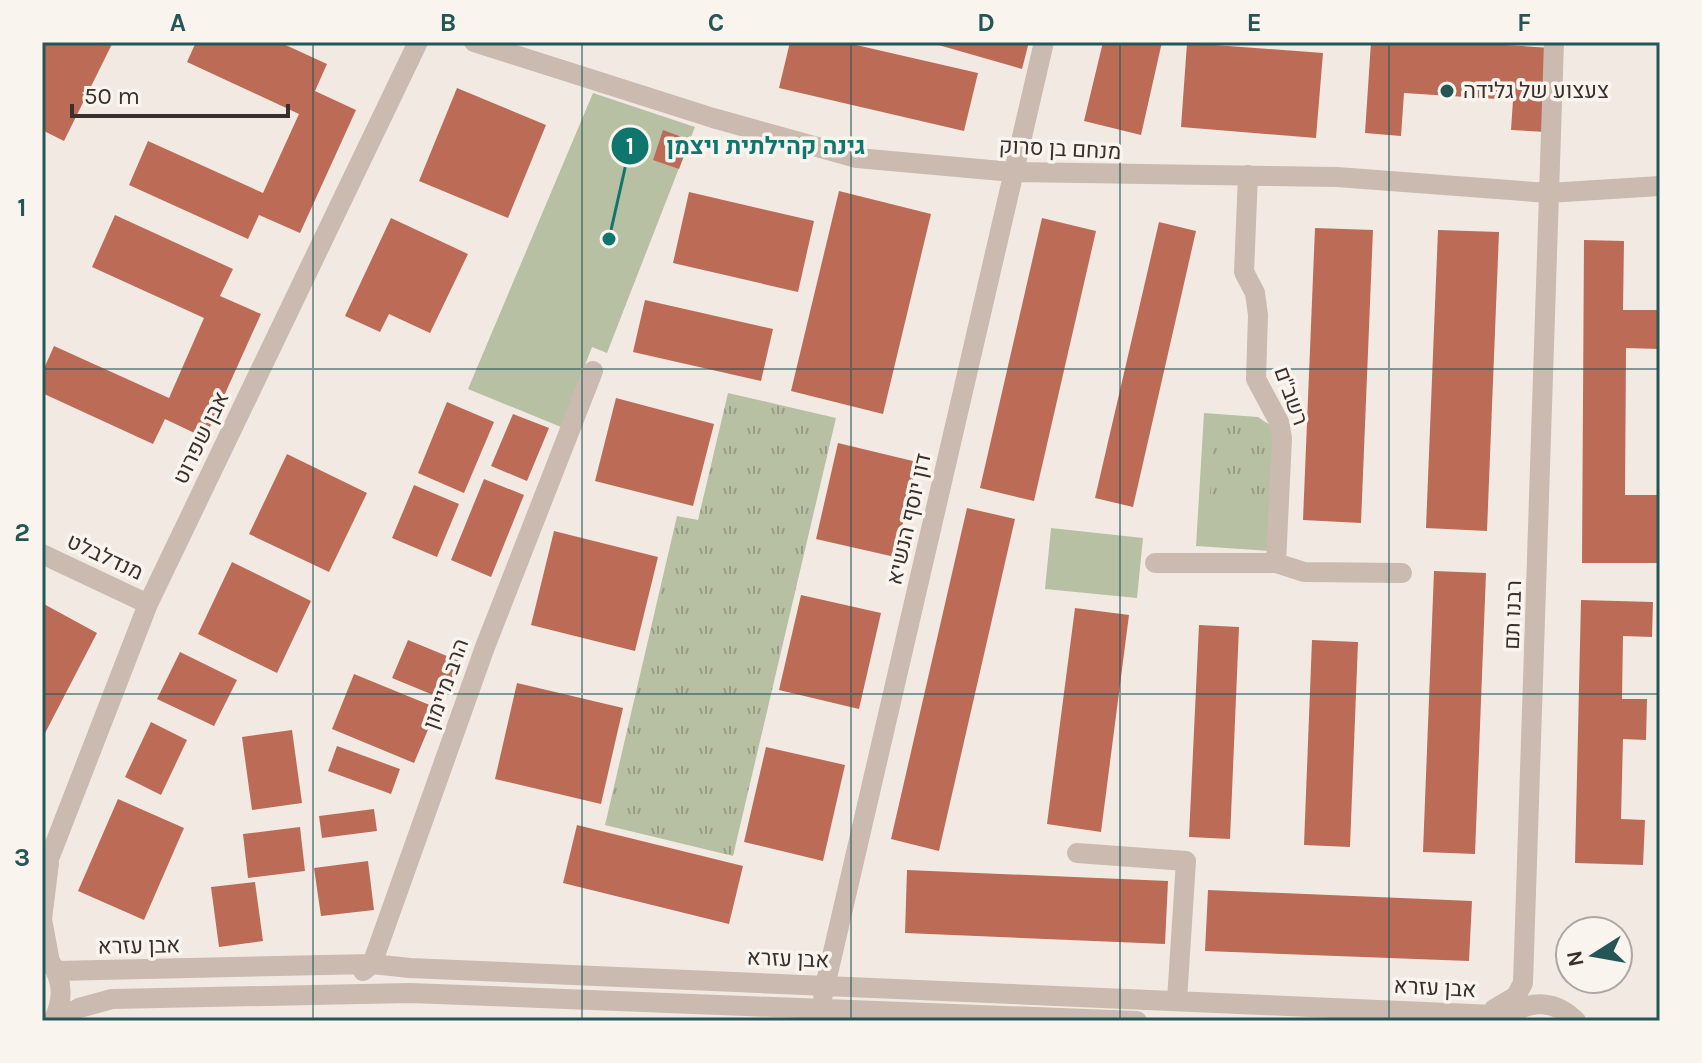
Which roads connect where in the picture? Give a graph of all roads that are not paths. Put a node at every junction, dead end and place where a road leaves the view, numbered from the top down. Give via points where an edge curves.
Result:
1 (418, 42) edge
2 (474, 42) edge
3 (1044, 42) edge
4 (1554, 42) edge
5 (1013, 172) junction
6 (1248, 175) junction
7 (1660, 186) edge
8 (1548, 193) junction
9 (593, 371) dead end
10 (42, 554) edge
11 (1155, 563) dead end
12 (1276, 563) junction
13 (1402, 573) dead end
14 (148, 604) junction
15 (1077, 853) dead end
16 (46, 870) edge
17 (49, 962) edge
18 (372, 964) junction
19 (825, 984) junction
20 (323, 993) junction
21 (1177, 1000) junction
22 (821, 1007) junction
23 (1479, 1014) junction
24 (1569, 1015) edge
25 (1511, 1016) edge
26 (53, 1021) edge
27 (1137, 1021) edge
28 (1585, 1021) edge

1 - 14 street, אבן שפרוט
2 - 5 street, מנחם בן סרוק via 857,158
3 - 5 street, דון יוסף הנשיא
4 - 8 street, רבנו תם
5 - 6 street, מנחם בן סרוק
5 - 19 street, דון יוסף הנשיא
6 - 8 street, מנחם בן סרוק
6 - 12 street, רשב"ם via 1244,272 1258,315 1256,379 1282,438
7 - 8 street, מנחם בן סרוק
8 - 23 street, רבנו תם via 1523,983 1502,1006
9 - 18 street, הרב מיימון via 480,661
10 - 14 street, מנדלבלט
11 - 12 street
12 - 13 street via 1304,572
14 - 16 street, אבן שפרוט
15 - 21 street via 1186,861
16 - 17 street, אבן שפרוט via 42,919
17 - 18 street, אבן עזרא
17 - 26 street, אבן שפרוט via 61,996
18 - 19 street, אבן עזרא
18 - 20 street
19 - 21 street, אבן עזרא
19 - 22 street, דון יוסף הנשיא
20 - 22 street
20 - 26 street via 112,999
21 - 23 street, אבן עזרא
22 - 27 street
23 - 25 street, אבן עזרא
24 - 25 street, אבן עזרא via 1547,1004
24 - 28 street

